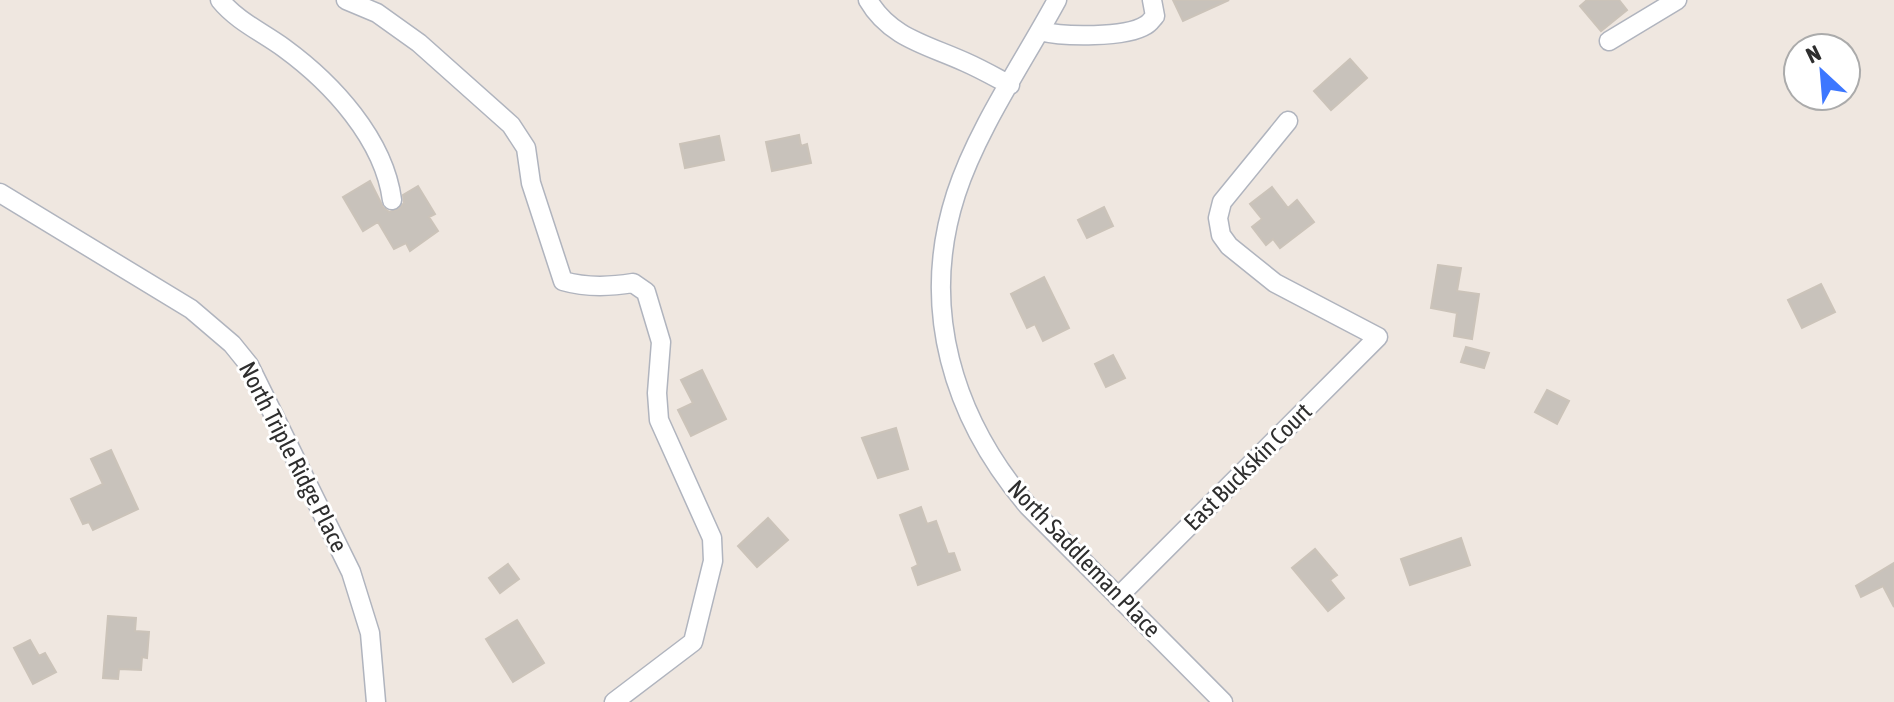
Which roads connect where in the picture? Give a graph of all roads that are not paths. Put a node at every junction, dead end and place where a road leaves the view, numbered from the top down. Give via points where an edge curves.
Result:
1 (220, 0) edge
2 (346, 0) edge
3 (868, 0) edge
4 (1057, 0) edge
5 (1152, 0) edge
6 (1677, 0) edge
7 (1040, 31) junction
8 (1609, 41) dead end
9 (1010, 85) junction
10 (1288, 121) dead end
11 (0, 193) edge
12 (392, 200) dead end
13 (1118, 597) junction
14 (376, 702) edge
15 (614, 702) edge
16 (1223, 702) edge

1 - 12 street via 332,90 378,155
2 - 15 street via 377,13 419,43 511,125 526,148 531,183 563,281 609,287 633,283 646,292 661,342 659,420 712,538 713,561 693,642
3 - 9 street via 898,35
4 - 7 street, North Saddleman Place
5 - 7 street via 1155,16 1145,26 1111,34
6 - 8 street
7 - 9 street, North Saddleman Place
9 - 13 street, North Saddleman Place via 967,165 948,226 941,289 951,368 973,428 1007,482
10 - 13 street, East Buckskin Court via 1222,202 1221,235 1275,283 1378,337
11 - 14 street, North Triple Ridge Place via 191,309 223,334 249,365 351,572 370,633
13 - 16 street, North Saddleman Place

